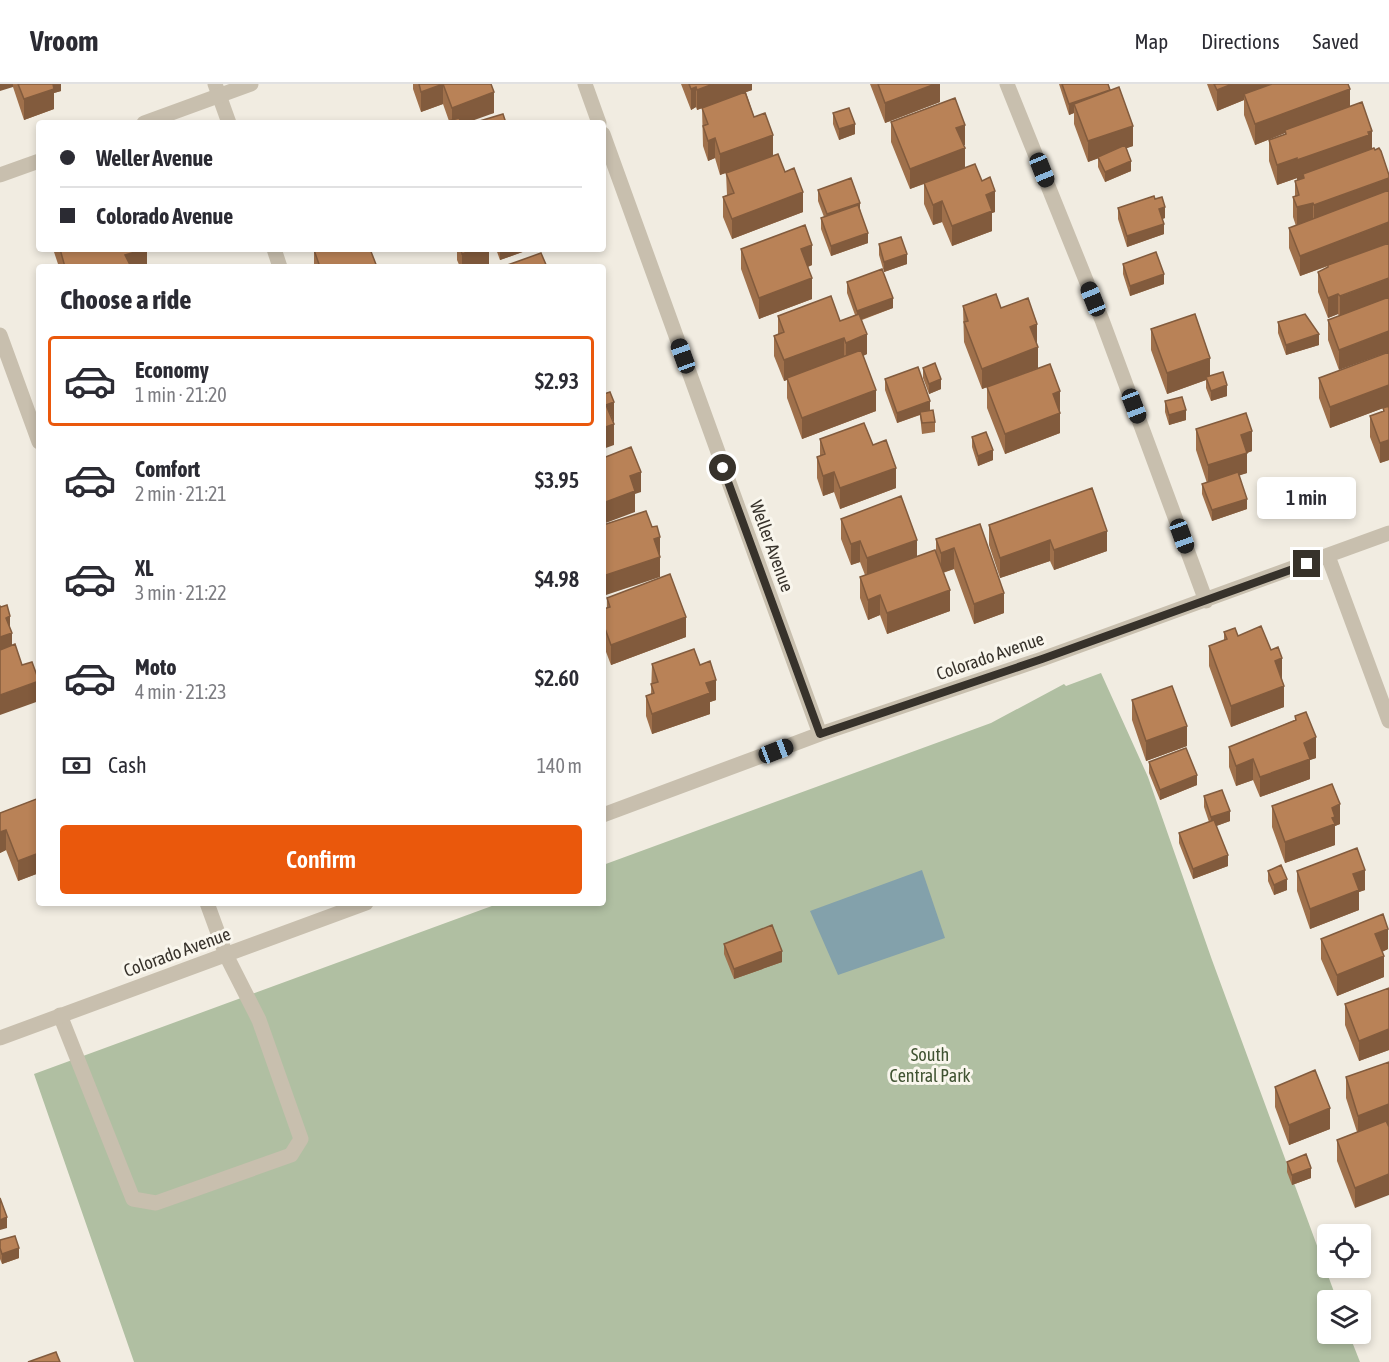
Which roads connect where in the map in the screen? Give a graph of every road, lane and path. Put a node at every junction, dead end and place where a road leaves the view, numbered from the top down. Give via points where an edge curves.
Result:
1 (251, 84) edge
2 (585, 84) edge
3 (1007, 84) edge
4 (217, 90) edge
5 (151, 120) edge
6 (228, 120) edge
7 (598, 120) edge
8 (606, 142) edge
9 (36, 162) edge
10 (0, 175) edge
11 (0, 335) edge
12 (36, 434) edge
13 (1389, 533) edge
14 (1328, 556) junction
15 (1206, 601) junction
16 (1389, 721) edge
17 (820, 734) junction
18 (606, 814) edge
19 (208, 906) edge
20 (358, 906) edge
21 (226, 955) junction
22 (60, 1016) junction
23 (0, 1038) edge

1 - 4 street
2 - 7 street
3 - 15 street via 1102,320
4 - 5 street
4 - 6 street
8 - 17 street, Weller Avenue
9 - 10 street
11 - 12 street
13 - 14 street, Colorado Avenue
14 - 15 street, Colorado Avenue
14 - 16 street
15 - 17 street, Colorado Avenue
17 - 18 street, Colorado Avenue
19 - 21 street
20 - 21 street, Colorado Avenue
21 - 22 street, Colorado Avenue
21 - 22 street via 259,1020 301,1139 291,1155 156,1203 133,1199
22 - 23 street, Colorado Avenue

